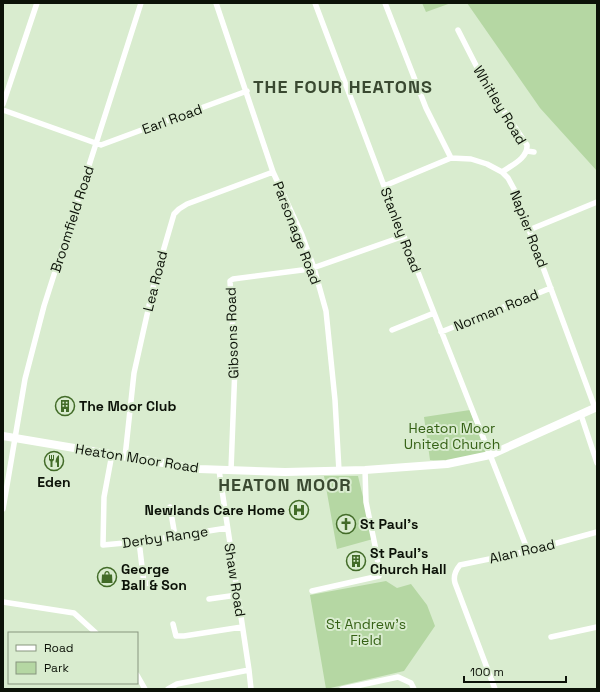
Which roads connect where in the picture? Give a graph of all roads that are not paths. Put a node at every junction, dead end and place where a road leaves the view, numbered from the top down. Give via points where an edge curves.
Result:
1 (37, 3) edge
2 (141, 3) edge
3 (216, 3) edge
4 (314, 3) edge
5 (385, 3) edge
6 (458, 30) dead end
7 (246, 91) junction
8 (3, 104) edge
9 (3, 110) edge
10 (96, 144) junction
11 (527, 151) junction
12 (534, 152) dead end
13 (451, 158) junction
14 (273, 172) junction
15 (502, 172) junction
16 (384, 186) junction
17 (597, 202) edge
18 (529, 230) junction
19 (404, 236) junction
20 (314, 268) junction
21 (550, 288) junction
22 (434, 313) junction
23 (392, 330) dead end
24 (441, 332) junction
25 (596, 408) edge
26 (581, 414) junction
27 (3, 436) edge
28 (16, 438) junction
29 (112, 454) junction
30 (490, 455) junction
31 (125, 456) junction
32 (597, 463) edge
33 (219, 470) junction
34 (230, 470) junction
35 (364, 470) junction
36 (339, 471) junction
37 (170, 507) dead end
38 (3, 509) edge
39 (227, 528) junction
40 (597, 532) edge
41 (175, 536) junction
42 (138, 541) junction
43 (528, 551) junction
44 (153, 582) dead end
45 (312, 591) dead end
46 (237, 595) junction
47 (209, 600) dead end
48 (3, 602) edge
49 (173, 624) dead end
50 (242, 627) junction
51 (597, 627) edge
52 (95, 632) edge
53 (551, 637) dead end
54 (249, 670) junction
55 (138, 677) edge
56 (145, 689) edge
57 (168, 689) edge
58 (251, 689) edge
59 (342, 689) edge
60 (414, 689) edge
61 (495, 689) edge

1 - 8 street
2 - 10 street, Broomfield Road
3 - 7 street, Parsonage Road
4 - 16 street, Stanley Road
5 - 13 street via 426,108
6 - 11 street, Whitley Road via 486,83 527,145
7 - 10 street, Earl Road via 101,145
7 - 14 street, Parsonage Road
9 - 10 street
10 - 28 street, Broomfield Road via 44,306 25,378
11 - 12 street
11 - 15 street, Whitley Road
13 - 15 street, Napier Road via 471,159
13 - 16 street, Napier Road
14 - 20 street, Parsonage Road
14 - 31 street, Lea Road via 187,204 174,214 155,278 134,373
15 - 18 street, Napier Road via 514,189
16 - 19 street, Stanley Road
17 - 18 street
18 - 21 street, Napier Road
19 - 20 street
19 - 22 street, Stanley Road
20 - 34 street, Gibsons Road via 230,281 235,366
20 - 36 street, Parsonage Road via 326,311 330,341
21 - 24 street, Norman Road
21 - 25 street, Napier Road
22 - 23 street
22 - 24 street, Stanley Road
24 - 30 street, Stanley Road
25 - 26 main road, Heaton Moor Road
26 - 30 main road, Heaton Moor Road
26 - 32 street
27 - 28 main road, Heaton Moor Road
28 - 29 main road, Heaton Moor Road
28 - 38 street, Broomfield Road
29 - 31 main road, Heaton Moor Road
29 - 42 street, Derby Range via 104,497 103,545
30 - 35 main road, Heaton Moor Road via 447,464
30 - 43 street, Stanley Road
31 - 33 main road, Heaton Moor Road
33 - 34 main road, Heaton Moor Road
33 - 39 street, Shaw Road
34 - 36 main road, Heaton Moor Road
35 - 36 main road, Heaton Moor Road
35 - 45 street via 366,502 379,576
37 - 41 street
39 - 41 street, Derby Range
39 - 46 street, Shaw Road
40 - 43 street, Alan Road
41 - 42 street, Derby Range
42 - 44 street via 144,584
43 - 61 street, Alan Road via 460,565 453,577
46 - 47 street
46 - 50 street, Shaw Road
48 - 52 street via 74,614
49 - 50 street via 176,636
50 - 54 street, Shaw Road
51 - 53 street
54 - 57 street via 177,684
54 - 58 street, Shaw Road
55 - 56 street
59 - 60 street via 398,677 411,683

